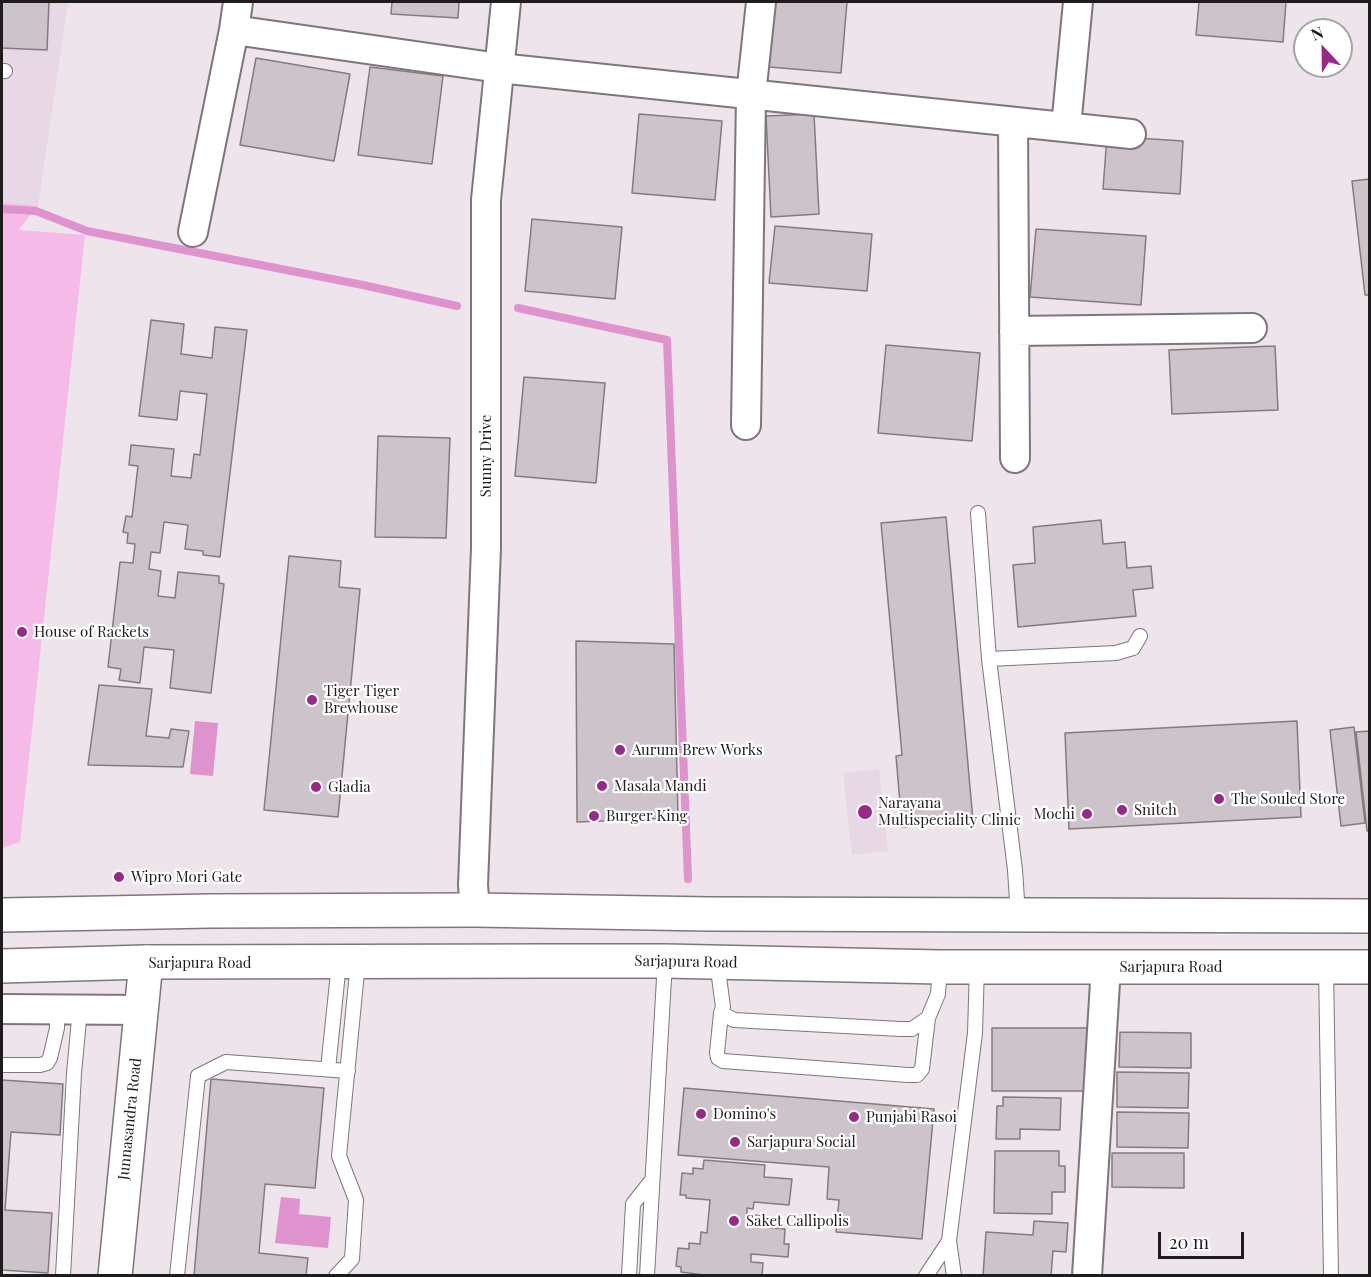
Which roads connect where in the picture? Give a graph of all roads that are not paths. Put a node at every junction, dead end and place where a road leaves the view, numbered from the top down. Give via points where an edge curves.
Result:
1 (238, 2) edge
2 (506, 2) edge
3 (761, 2) edge
4 (1078, 2) edge
5 (234, 30) junction
6 (499, 69) junction
7 (751, 95) junction
8 (1013, 122) junction
9 (1066, 127) junction
10 (1131, 134) dead end
11 (193, 232) dead end
12 (1252, 328) dead end
13 (1014, 331) junction
14 (746, 425) dead end
15 (1015, 458) dead end
16 (978, 513) dead end
17 (1140, 636) dead end
18 (989, 659) junction
19 (475, 910) junction
20 (2, 915) edge
21 (1018, 915) junction
22 (1370, 916) edge
23 (664, 961) junction
24 (349, 962) junction
25 (717, 962) junction
26 (146, 963) junction
27 (2, 966) edge
28 (977, 966) junction
29 (1106, 966) junction
30 (940, 967) junction
31 (1326, 967) junction
32 (1370, 967) edge
33 (2, 1009) edge
34 (69, 1009) junction
35 (141, 1010) junction
36 (722, 1013) junction
37 (928, 1018) junction
38 (2, 1065) edge
39 (328, 1069) junction
40 (348, 1071) junction
41 (652, 1180) junction
42 (949, 1241) junction
43 (63, 1275) edge
44 (114, 1275) edge
45 (177, 1275) edge
46 (336, 1275) edge
47 (629, 1275) edge
48 (647, 1275) edge
49 (926, 1275) edge
50 (954, 1275) edge
51 (1087, 1275) edge
52 (1331, 1275) edge

1 - 5 street
2 - 6 street, Sunny Drive
3 - 7 street
4 - 9 street
5 - 6 street
5 - 11 street
6 - 7 street
6 - 19 street, Sunny Drive via 486,200 486,548 473,874
7 - 8 street
7 - 14 street
8 - 9 street
8 - 13 street
9 - 10 street
12 - 13 street
13 - 15 street
16 - 18 lane
17 - 18 lane via 1133,648 1116,654
18 - 21 lane
19 - 20 main road
19 - 21 main road
21 - 22 main road
23 - 24 main road, Sarjapura Road
23 - 25 main road, Sarjapura Road
23 - 41 lane
24 - 26 main road, Sarjapura Road
24 - 39 lane
24 - 40 lane
25 - 30 main road, Sarjapura Road
25 - 36 lane
26 - 27 main road, Sarjapura Road
26 - 35 main road, Junnasandra Road
28 - 29 main road, Sarjapura Road
28 - 30 main road, Sarjapura Road
28 - 42 lane via 975,1034
29 - 31 main road, Sarjapura Road
29 - 51 street
30 - 37 lane via 938,994
31 - 32 main road, Sarjapura Road
31 - 52 lane
33 - 34 street
34 - 35 street
34 - 38 lane via 57,1028 46,1063
34 - 43 lane via 74,1073
35 - 44 main road, Junnasandra Road
36 - 37 lane via 734,1020 900,1029 912,1029
36 - 37 lane via 717,1053 723,1061 908,1075 917,1075 922,1069
39 - 40 lane
39 - 45 lane via 226,1062 198,1076
40 - 46 lane via 339,1156 356,1200 352,1259
41 - 47 lane via 633,1204
41 - 48 lane
42 - 49 lane
42 - 50 lane

